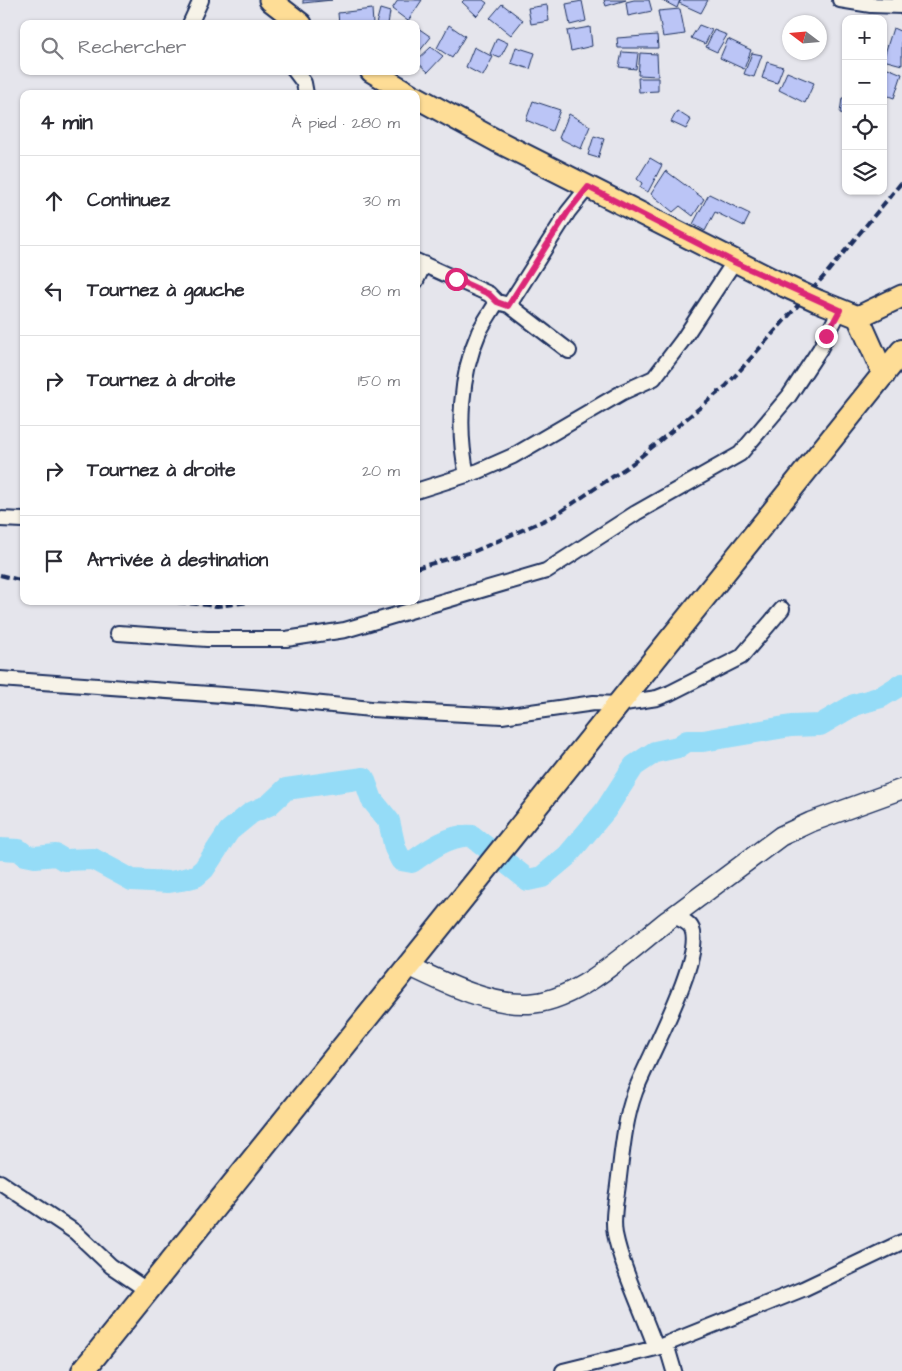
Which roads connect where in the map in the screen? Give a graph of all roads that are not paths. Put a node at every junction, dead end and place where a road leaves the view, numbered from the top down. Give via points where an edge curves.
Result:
1 (201, 0) edge
2 (270, 0) edge
3 (840, 0) edge
4 (902, 6) edge
5 (192, 20) edge
6 (294, 20) edge
7 (298, 75) edge
8 (378, 75) edge
9 (305, 90) edge
10 (403, 90) edge
11 (420, 99) edge
12 (588, 187) junction
13 (734, 262) junction
14 (420, 263) edge
15 (902, 296) edge
16 (503, 304) junction
17 (849, 314) junction
18 (569, 351) dead end
19 (902, 351) edge
20 (884, 375) junction
21 (467, 475) junction
22 (420, 490) edge
23 (0, 519) edge
24 (20, 520) edge
25 (782, 610) dead end
26 (118, 633) dead end
27 (0, 679) edge
28 (618, 704) junction
29 (902, 789) edge
30 (674, 916) junction
31 (408, 965) junction
32 (3, 1188) edge
33 (902, 1242) edge
34 (148, 1291) junction
35 (661, 1346) junction
36 (623, 1364) edge
37 (83, 1371) edge
38 (563, 1371) edge
39 (674, 1371) edge

1 - 5 street
2 - 6 main road
3 - 4 street via 870,6
7 - 9 street
8 - 10 main road
11 - 12 main road
12 - 13 main road
12 - 16 street
13 - 17 main road, bridge
13 - 21 street via 654,378 623,392 522,452
14 - 16 street via 489,294
15 - 17 main road
16 - 18 street
16 - 21 street via 480,330 468,375 461,419
17 - 20 main road
17 - 26 street via 820,349 789,396 740,454 674,489 546,571 345,630 294,638 250,640
19 - 20 highway
20 - 28 highway
21 - 22 street
23 - 24 street
25 - 28 street via 748,652 735,661 657,698
27 - 28 street via 468,716 502,716 594,703
28 - 31 highway
29 - 30 main road via 781,836
30 - 31 main road via 574,990 556,999 533,1004 513,1003 466,992
30 - 35 street via 690,925 694,944 684,981 634,1094 621,1149 614,1225 619,1248
31 - 34 highway
32 - 34 street via 75,1232 111,1266
33 - 35 street via 803,1289
34 - 37 highway
35 - 36 street
35 - 39 street
36 - 38 street

